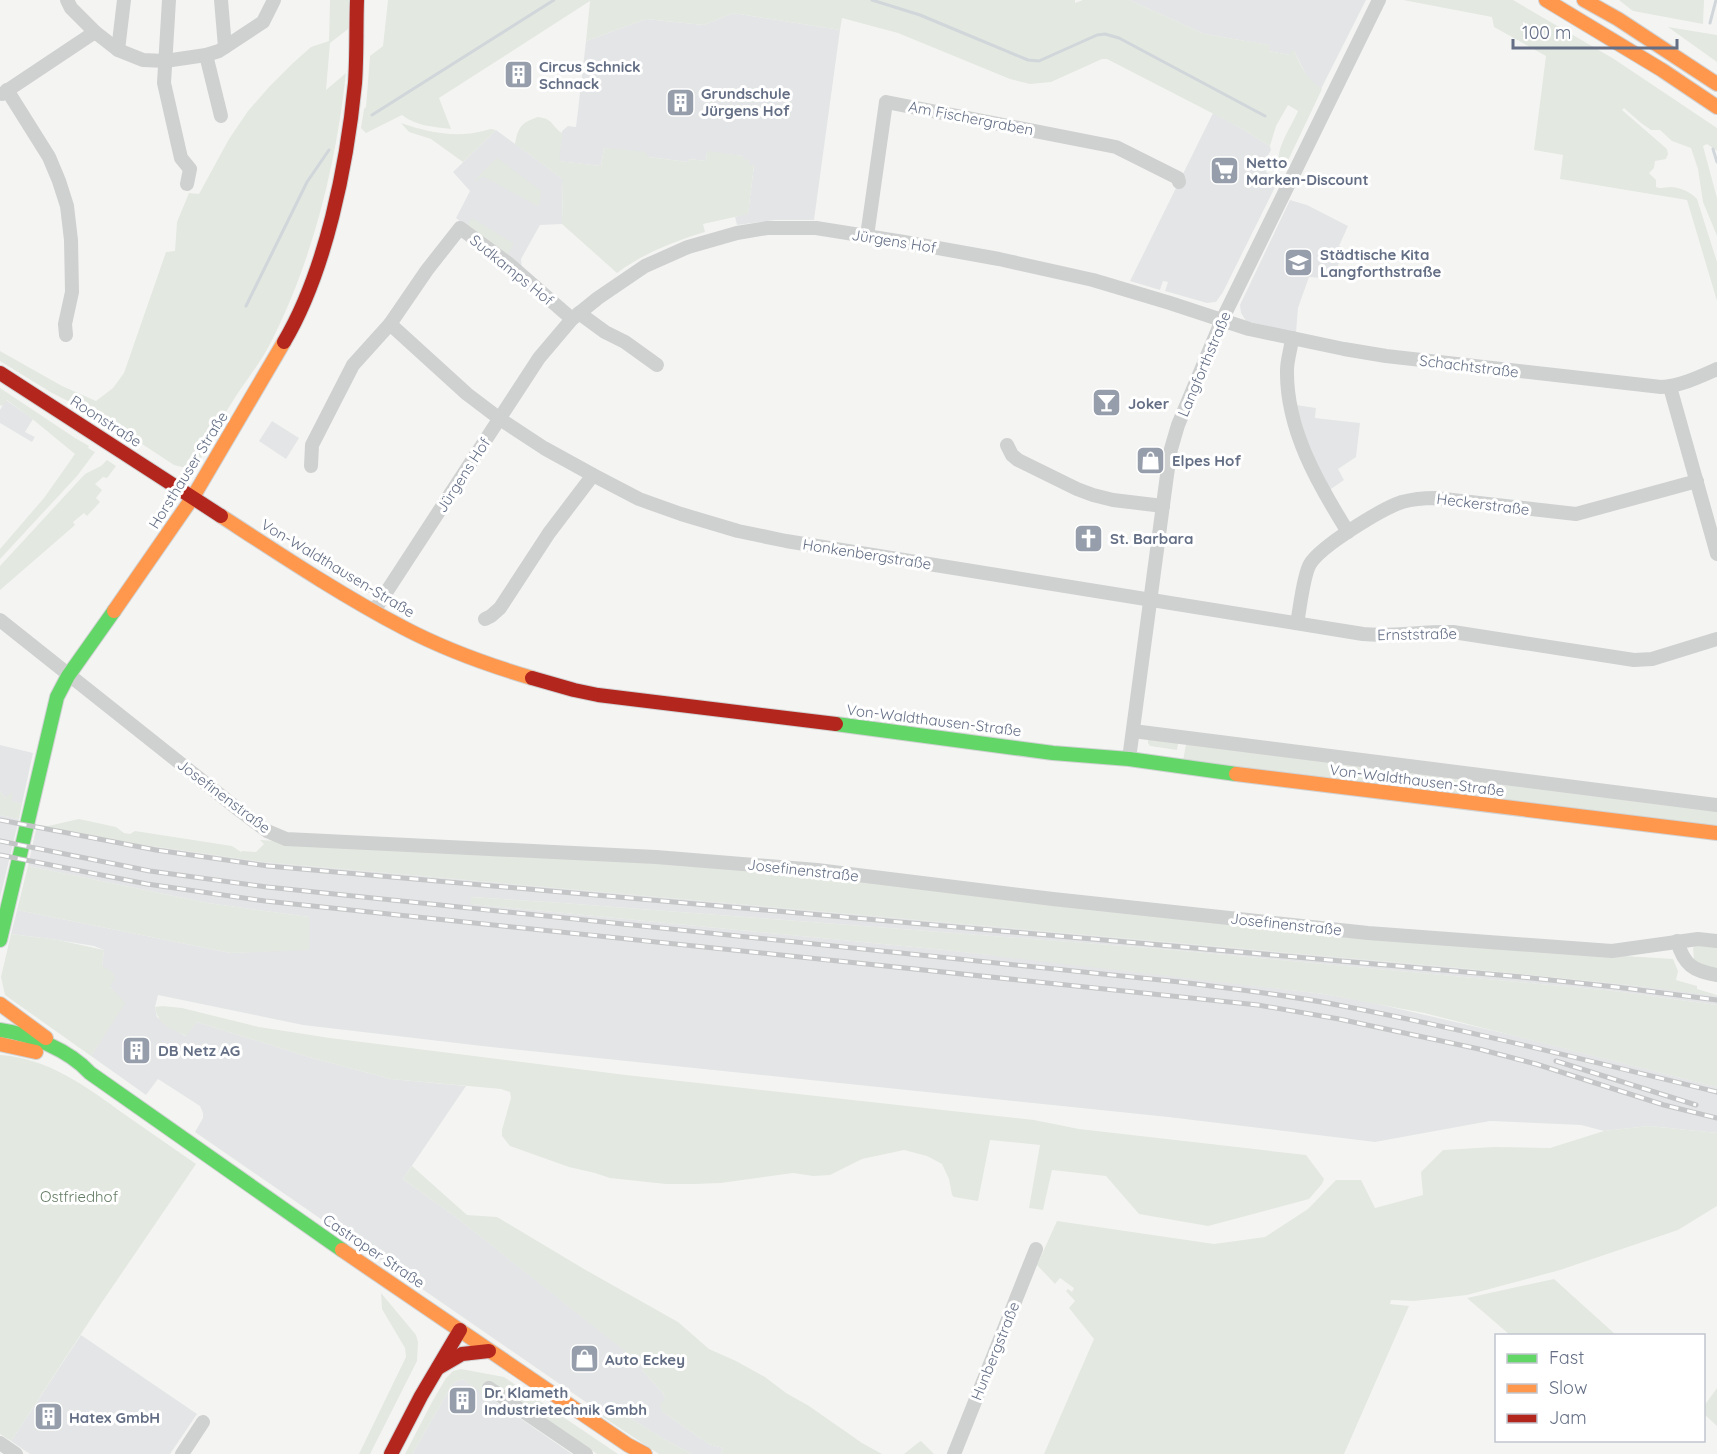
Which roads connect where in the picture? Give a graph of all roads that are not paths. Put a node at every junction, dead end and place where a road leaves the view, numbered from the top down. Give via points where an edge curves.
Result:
1 (67, 0) edge
2 (124, 0) edge
3 (170, 0) edge
4 (221, 0) edge
5 (274, 0) edge
6 (357, 0) edge
7 (1379, 0) edge
8 (1546, 0) edge
9 (1584, 0) edge
10 (95, 32) junction
11 (225, 47) junction
12 (118, 50) junction
13 (206, 55) junction
14 (165, 61) junction
15 (1717, 84) edge
16 (4, 93) edge
17 (1717, 107) edge
18 (221, 116) dead end
19 (1179, 182) dead end
20 (187, 184) dead end
21 (867, 236) junction
22 (575, 316) junction
23 (1222, 320) junction
24 (390, 324) junction
25 (66, 335) dead end
26 (1292, 338) junction
27 (657, 364) dead end
28 (1717, 369) edge
29 (0, 373) edge
30 (1670, 387) junction
31 (500, 419) junction
32 (1007, 445) dead end
33 (311, 466) dead end
34 (592, 475) junction
35 (1696, 481) junction
36 (193, 497) junction
37 (1163, 506) junction
38 (1348, 532) junction
39 (1717, 554) edge
40 (1151, 599) junction
41 (374, 611) junction
42 (486, 619) dead end
43 (0, 620) edge
44 (1297, 623) junction
45 (1717, 639) edge
46 (68, 676) junction
47 (1133, 731) junction
48 (1129, 759) junction
49 (1717, 805) edge
50 (1717, 833) edge
51 (0, 940) edge
52 (1677, 941) junction
53 (1717, 941) edge
54 (1717, 975) edge
55 (0, 1004) edge
56 (0, 1030) edge
57 (0, 1044) edge
58 (53, 1046) junction
59 (87, 1071) junction
60 (1036, 1249) dead end
61 (455, 1327) junction
62 (489, 1350) junction
63 (437, 1368) junction
64 (489, 1388) dead end
65 (421, 1396) junction
66 (203, 1422) dead end
67 (0, 1443) edge
68 (16, 1454) edge
69 (182, 1454) edge
70 (391, 1454) edge
71 (586, 1454) edge
72 (645, 1454) edge
73 (954, 1454) edge

1 - 10 street
2 - 12 street
3 - 14 street
4 - 11 street
5 - 11 street via 263,22
6 - 36 main road, Horsthauser Straße via 350,127 316,267 292,327
7 - 23 street, Langforthstraße
8 - 17 main road
9 - 15 main road
10 - 12 street
10 - 16 street
11 - 13 street
12 - 14 street via 143,60
13 - 14 street
13 - 18 street
14 - 20 street via 164,83 181,158 190,169
16 - 25 street via 49,157 67,206 72,292
19 - 21 street, Am Fischergraben via 1178,178 1116,147 886,102
21 - 22 street, Jürgens Hof via 816,228 767,228 713,239 645,266
21 - 23 street, Jürgens Hof via 1093,280
22 - 24 street, Sudkamps Hof via 460,228
22 - 27 street
22 - 31 street, Jürgens Hof via 539,358
23 - 26 street, Schachtstraße
23 - 37 street, Langforthstraße via 1178,425
24 - 31 street
24 - 33 street, Sudkamps Hof via 353,365 312,445
26 - 30 street, Schachtstraße via 1386,356
26 - 38 street via 1287,369 1293,415 1310,466
28 - 30 street, Schachtstraße
29 - 36 main road, Roonstraße
30 - 35 street
31 - 34 street, Honkenbergstraße
31 - 41 street, Jürgens Hof
32 - 37 street via 1018,460 1077,489 1113,500
34 - 40 street, Honkenbergstraße via 656,506 738,531
34 - 42 street via 500,608
35 - 38 street, Heckerstraße via 1576,514 1421,498 1389,508
35 - 39 street
36 - 41 main road, Von-Waldthausen-Straße
36 - 46 main road, Horsthauser Straße
37 - 40 street, Langforthstraße
38 - 44 street, Heckerstraße via 1323,549 1306,572
40 - 44 street, Ernststraße
40 - 47 street, Langforthstraße
41 - 48 main road, Von-Waldthausen-Straße via 474,659 598,695 1053,753
43 - 46 street, Josefinenstraße
44 - 45 street, Ernststraße via 1378,636 1453,632 1634,660 1652,659
46 - 51 main road, Horsthauser Straße via 57,697
46 - 52 street, Josefinenstraße via 267,831 286,838 656,857 817,870 1368,933 1612,951
47 - 48 street, Langforthstraße
47 - 49 street, Von-Waldthausen-Straße
48 - 50 main road, Von-Waldthausen-Straße
52 - 53 street, Josefinenstraße
52 - 54 street via 1685,962 1703,973
55 - 58 main road
56 - 58 main road, Castroper Straße
57 - 59 main road, Castroper Straße via 27,1049
58 - 59 main road, Castroper Straße
59 - 61 main road, Castroper Straße
60 - 73 street, Hunbergstraße
61 - 62 main road, Castroper Straße
61 - 63 main road
61 - 65 main road via 429,1364
62 - 63 main road via 462,1354
62 - 72 main road, Castroper Straße
63 - 65 main road
64 - 71 street
65 - 70 main road
66 - 69 street
67 - 68 street

